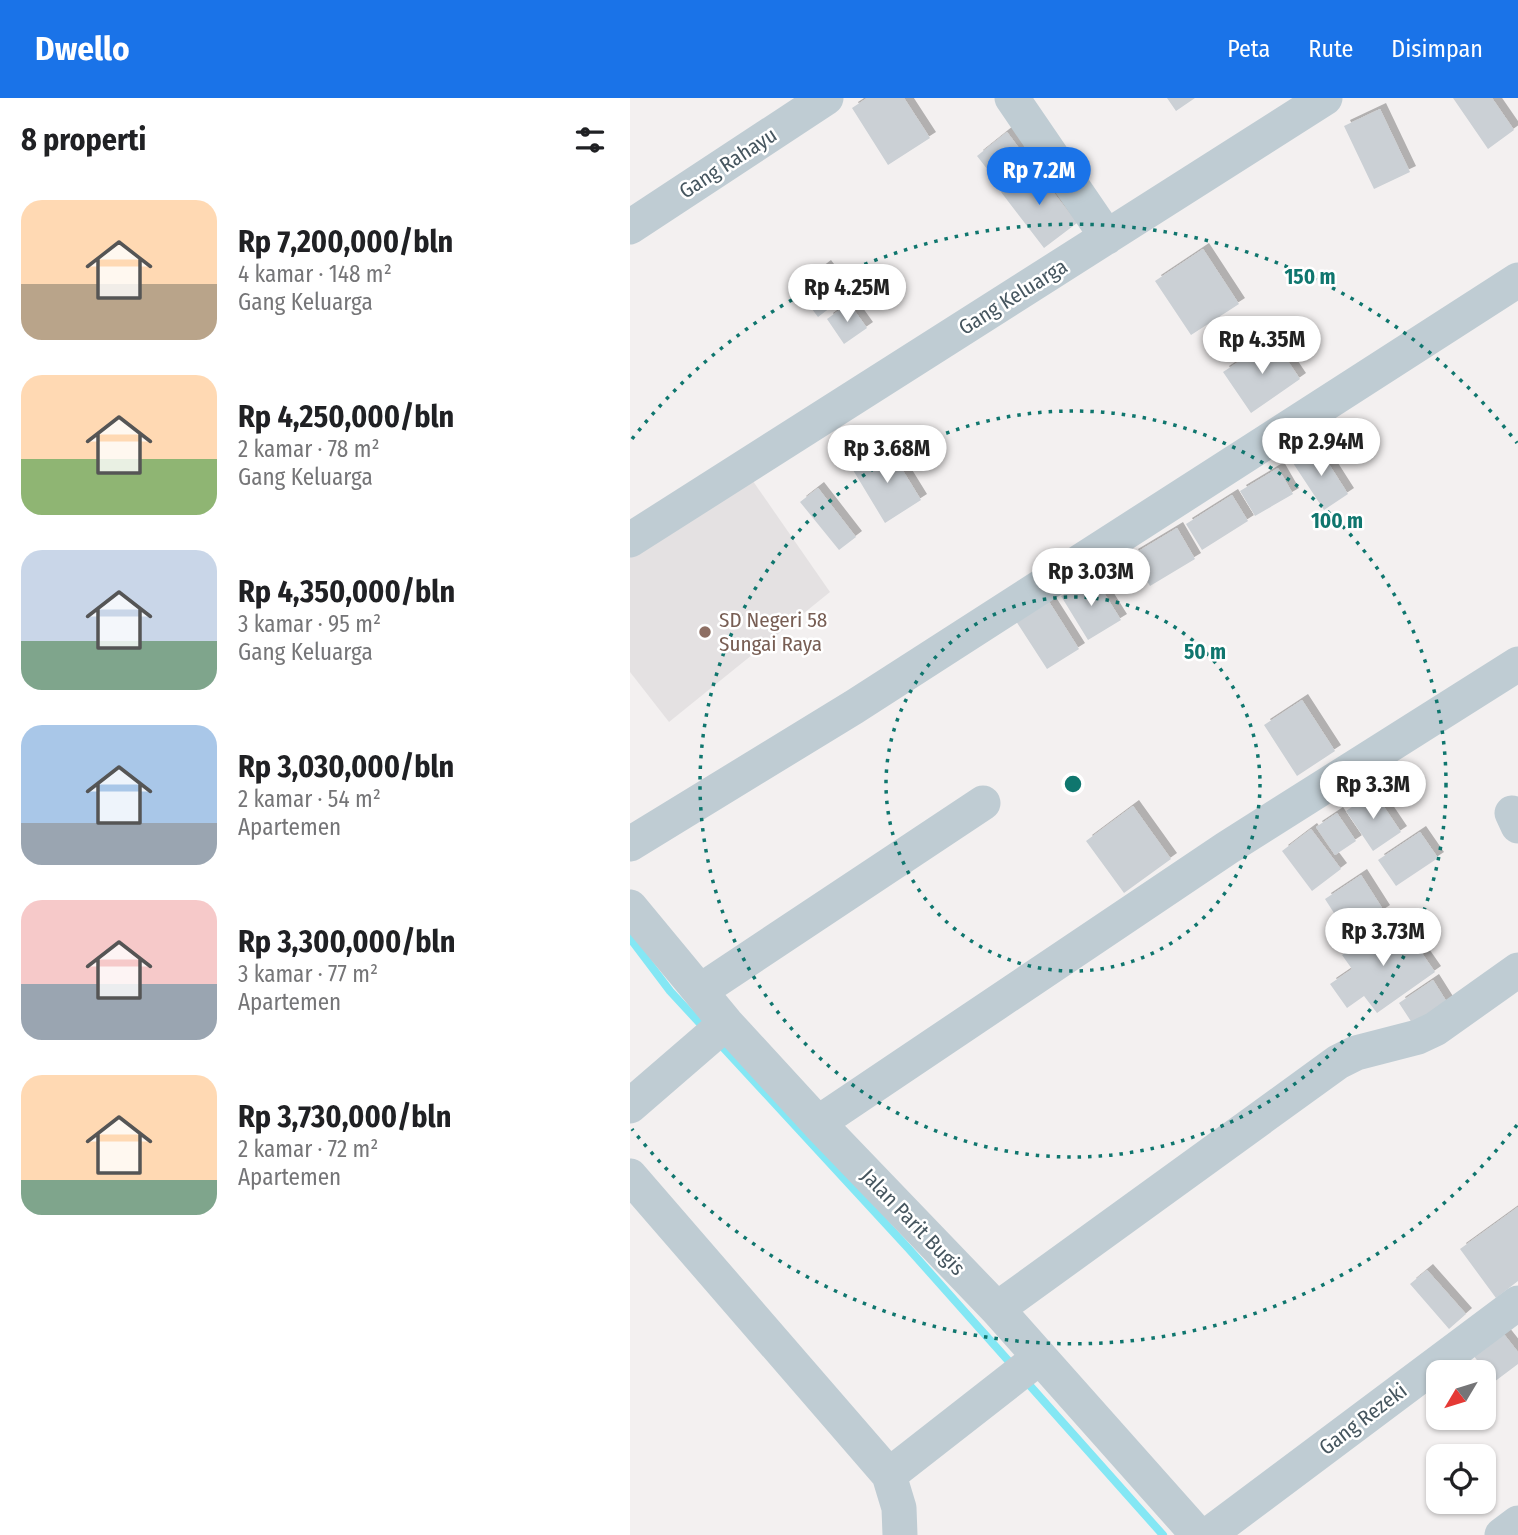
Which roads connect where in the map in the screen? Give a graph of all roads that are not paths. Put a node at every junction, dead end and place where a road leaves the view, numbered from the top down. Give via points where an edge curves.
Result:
1 (826, 98) edge
2 (1012, 98) edge
3 (1325, 98) edge
4 (630, 227) edge
5 (1107, 237) junction
6 (1518, 280) edge
7 (630, 540) edge
8 (1518, 664) edge
9 (983, 803) dead end
10 (630, 844) edge
11 (630, 907) edge
12 (1518, 971) edge
13 (700, 991) junction
14 (726, 1023) junction
15 (630, 1106) edge
16 (818, 1123) junction
17 (630, 1176) edge
18 (1518, 1303) edge
19 (997, 1309) junction
20 (1040, 1357) junction
21 (888, 1475) junction
22 (1518, 1523) edge
23 (1197, 1534) edge
24 (900, 1535) edge
25 (1502, 1535) edge

1 - 4 street, Gang Rahayu
2 - 5 street
3 - 5 street, Gang Keluarga
5 - 7 street, Gang Keluarga
6 - 10 street via 854,707
8 - 16 street via 1227,848
9 - 13 street
11 - 13 street, Jalan Parit Bugis
12 - 19 street via 1426,1033 1338,1062
13 - 14 street, Jalan Parit Bugis
14 - 15 street
14 - 16 street, Jalan Parit Bugis
16 - 19 street, Jalan Parit Bugis
17 - 21 street
18 - 23 street, Gang Rezeki
19 - 20 street, Jalan Parit Bugis
20 - 21 street
20 - 23 street, Jalan Parit Bugis
21 - 24 street via 899,1508
22 - 25 street

